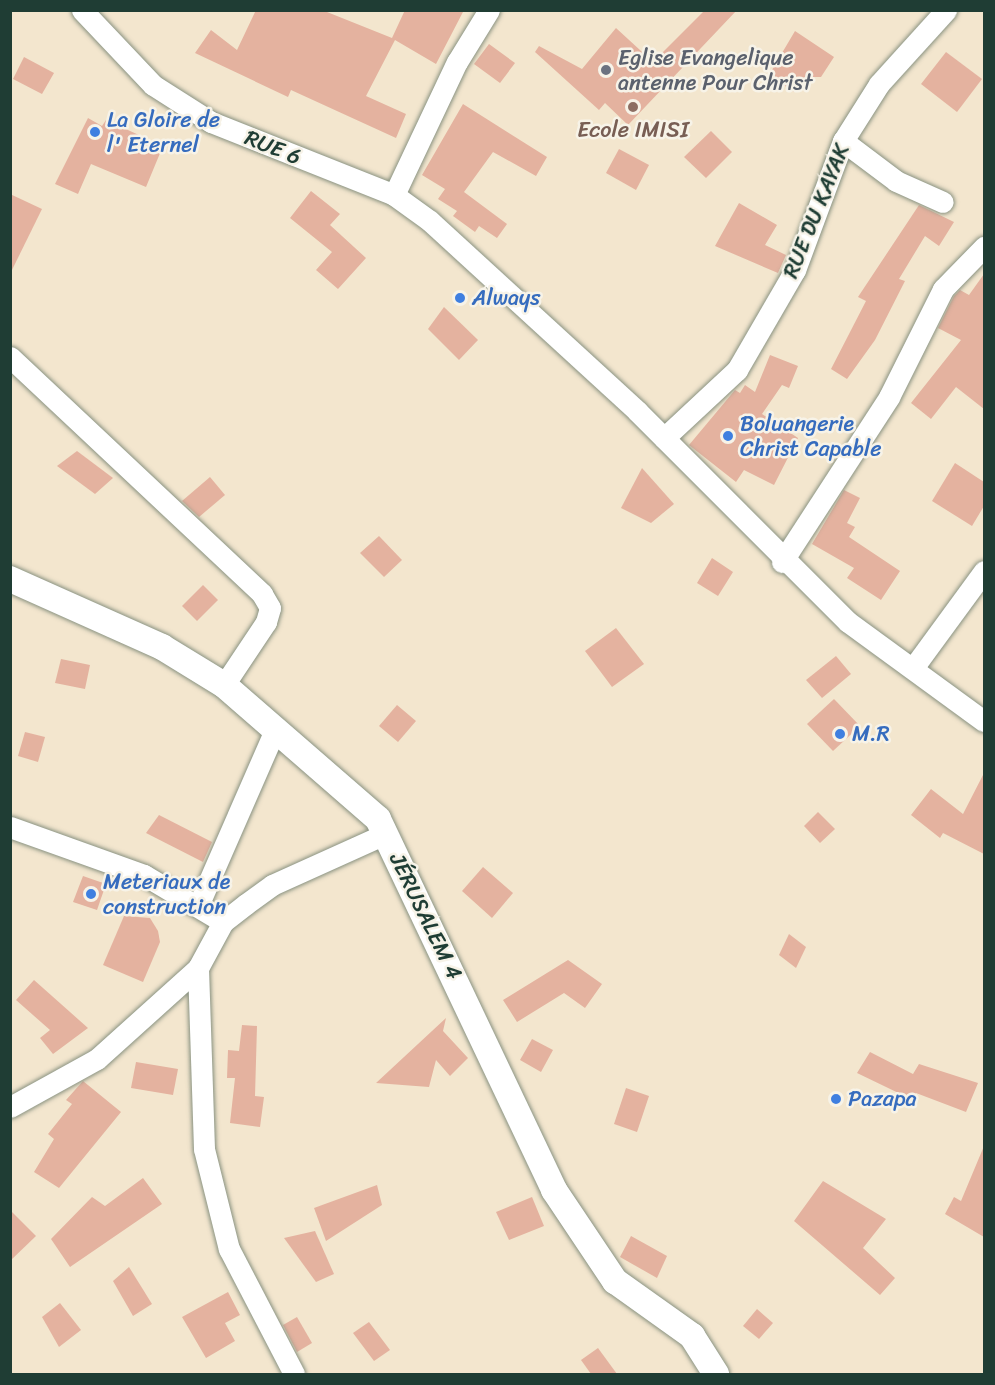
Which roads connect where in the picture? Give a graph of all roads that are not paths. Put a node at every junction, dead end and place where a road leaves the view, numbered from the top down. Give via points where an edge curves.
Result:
1 (489, 10) edge
2 (946, 10) edge
3 (88, 13) edge
4 (843, 141) junction
5 (394, 195) junction
6 (943, 202) dead end
7 (984, 246) edge
8 (10, 357) edge
9 (664, 438) junction
10 (782, 562) junction
11 (984, 571) edge
12 (10, 579) edge
13 (913, 668) junction
14 (224, 685) junction
15 (984, 721) edge
16 (275, 730) junction
17 (10, 827) edge
18 (385, 834) junction
19 (198, 906) junction
20 (223, 922) junction
21 (198, 968) junction
22 (10, 1107) edge
23 (294, 1374) edge
24 (717, 1374) edge

1 - 5 street via 457,62
2 - 4 street, RUE DU KAYAK via 879,84
3 - 5 street, RUE 6 via 153,85 211,122
4 - 6 street via 896,181
4 - 9 street, RUE DU KAYAK via 795,270 737,370
5 - 9 street, RUE 6 via 463,250
7 - 10 street via 943,289 889,397
8 - 14 street via 262,594 270,608 266,622
9 - 10 street, RUE 6
10 - 13 street, RUE 6 via 848,622
11 - 13 street
12 - 14 street, JÉRUSALEM 4 via 162,647
13 - 15 street, RUE 6
14 - 16 street, JÉRUSALEM 4
16 - 18 street, JÉRUSALEM 4 via 378,819
16 - 19 street
17 - 19 street via 102,857
18 - 20 street via 272,885
18 - 24 street, JÉRUSALEM 4 via 554,1190 615,1281 692,1336
19 - 20 street
20 - 21 street
21 - 22 street via 161,995 97,1059
21 - 23 street via 204,1149 229,1249

